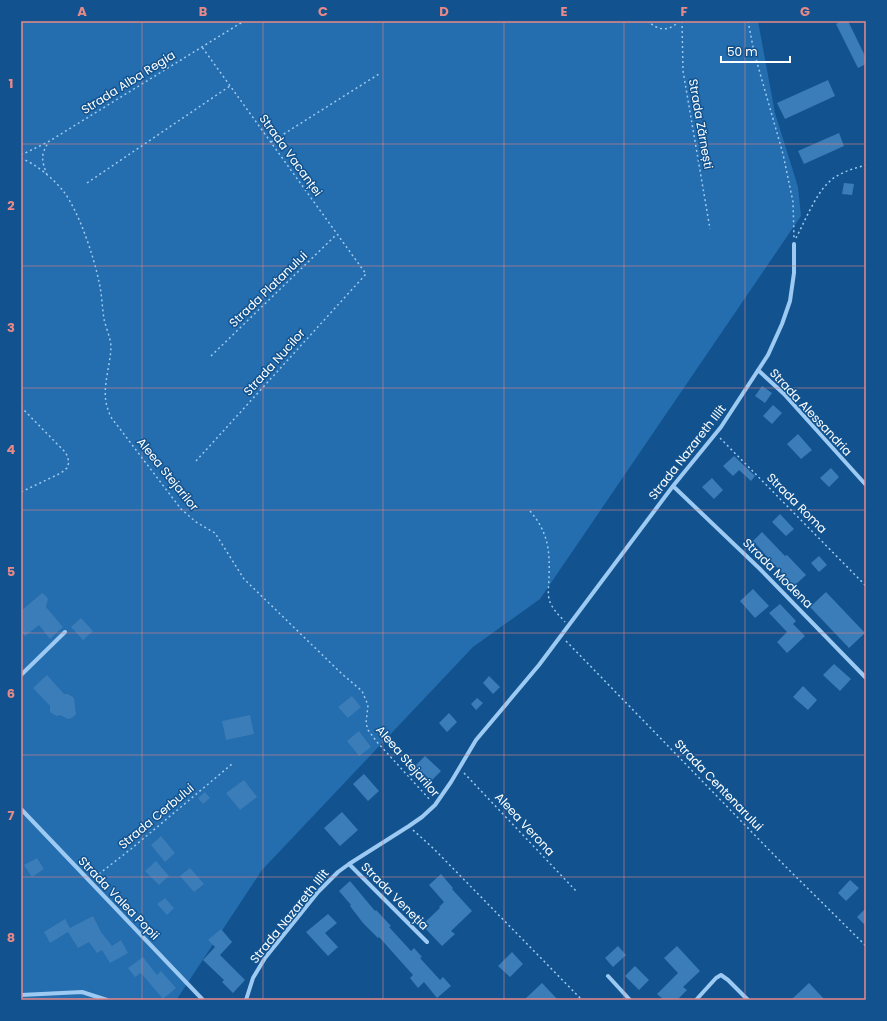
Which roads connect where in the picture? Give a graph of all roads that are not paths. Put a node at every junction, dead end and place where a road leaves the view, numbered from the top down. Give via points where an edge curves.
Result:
1 (794, 244) road end
2 (758, 370) junction
3 (866, 485) edge
4 (673, 486) junction
5 (65, 632) dead end
6 (21, 674) edge
7 (866, 678) edge
8 (21, 809) edge
9 (349, 864) junction
10 (427, 942) dead end
11 (608, 976) dead end
12 (21, 995) edge
13 (106, 1000) edge
14 (203, 1000) edge
15 (246, 1000) edge
16 (630, 1000) edge
17 (696, 1000) edge
18 (748, 1000) edge

1 - 2 street, Strada Nazareth Illit via 794,273 790,301 782,324
2 - 3 street, Strada Alessandria via 784,394
2 - 4 street, Strada Nazareth Illit via 716,433
4 - 7 street, Strada Modena via 760,569
4 - 9 street, Strada Nazareth Illit via 539,666 476,740 435,805 409,826
5 - 6 street
8 - 14 street, Strada Valea Popii
9 - 10 street, Strada Veneția
9 - 15 street, Strada Nazareth Illit via 318,892 265,958 252,978
11 - 16 street
12 - 13 street via 82,992
17 - 18 street via 721,975

